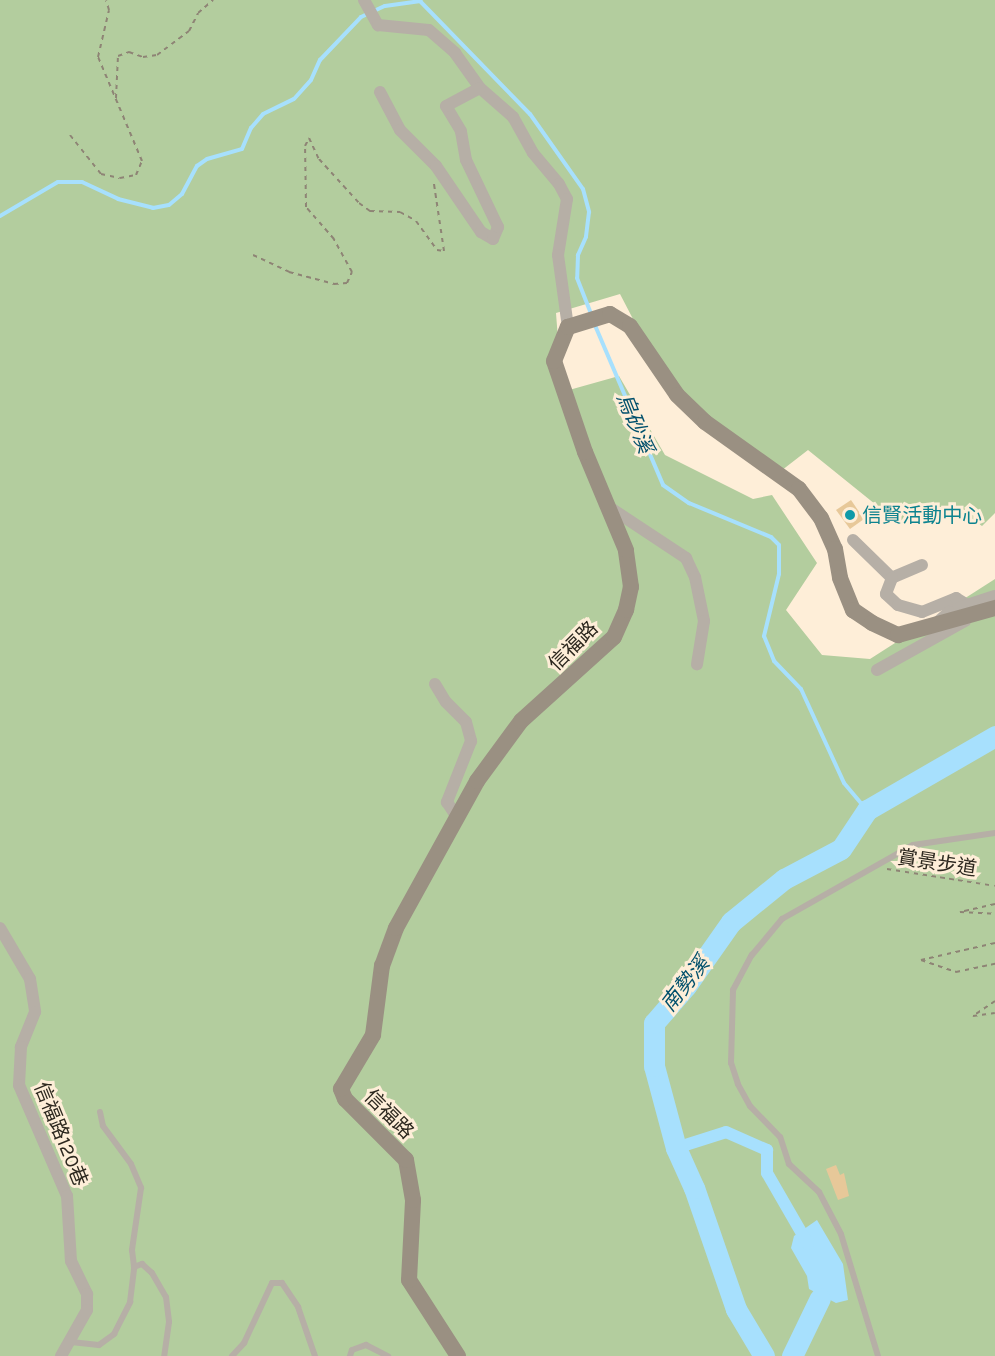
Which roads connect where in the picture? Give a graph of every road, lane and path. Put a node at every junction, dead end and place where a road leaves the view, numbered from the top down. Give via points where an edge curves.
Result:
1 (106, 0) edge
2 (213, 0) edge
3 (364, 0) edge
4 (480, 88) junction
5 (380, 92) dead end
6 (116, 101) junction
7 (70, 135) dead end
8 (436, 166) junction
9 (253, 255) dead end
10 (568, 327) junction
11 (612, 509) junction
12 (853, 540) dead end
13 (922, 565) dead end
14 (892, 578) junction
15 (995, 596) edge
16 (995, 608) edge
17 (968, 612) junction
18 (697, 664) dead end
19 (877, 670) dead end
20 (435, 684) dead end
21 (458, 819) junction
22 (995, 833) edge
23 (875, 867) junction
24 (995, 886) edge
25 (995, 904) edge
26 (995, 914) edge
27 (0, 928) edge
28 (995, 943) edge
29 (995, 964) edge
30 (995, 1001) edge
31 (995, 1013) edge
32 (100, 1112) dead end
33 (134, 1267) junction
34 (71, 1342) junction
35 (61, 1356) edge
36 (164, 1356) edge
37 (232, 1356) edge
38 (315, 1356) edge
39 (350, 1356) edge
40 (388, 1356) edge
41 (458, 1356) edge
42 (878, 1356) edge

1 - 6 path via 109,10 98,57
2 - 6 path via 198,13 189,30 157,55 143,57 129,52 118,56
3 - 4 street via 378,26 429,30 455,53
4 - 8 street via 446,106 461,131 466,160 498,227 493,239 481,232
4 - 10 street via 513,117 533,153 567,199 558,255
5 - 8 street via 400,130
6 - 7 path via 142,161 136,175 120,178 101,174
8 - 9 path via 433,188 444,251 437,250 416,221 400,212 370,211 359,203 319,159 309,138 305,146 306,207 334,239 352,272 347,283 334,284 289,272
10 - 11 street, 信福路 via 554,361 585,453
10 - 17 street via 610,314 630,326 678,396 705,422 799,489 821,518 835,549 840,578 853,610 898,635 933,627
11 - 18 street via 686,558 695,578 704,621
11 - 21 street, 信福路 via 626,550 631,587 614,637 521,721 492,755
12 - 14 street
13 - 14 street
14 - 17 street via 886,594 898,605 922,612 956,598
15 - 17 street
16 - 17 street
17 - 19 street
20 - 21 street via 466,722 471,741 447,802
21 - 41 street, 信福路 via 396,928 382,966 373,1035 341,1089 345,1099 406,1160 413,1200 409,1280
22 - 23 lane via 913,845
23 - 24 path, 賞景步道
23 - 42 lane via 782,919 752,955 733,990 729,1025 731,1063 738,1084 750,1106 780,1137 789,1164 819,1192 841,1234
25 - 26 path, 賞景步道 via 960,912
27 - 34 street, 信福路120巷 via 30,979 35,1012 21,1047 19,1085 67,1196 71,1262 87,1294 87,1310
28 - 29 path via 921,960 956,972
30 - 31 path via 973,1016
32 - 33 lane via 103,1126 131,1164 141,1188 132,1250
33 - 34 lane via 130,1302 114,1334 99,1345
33 - 36 lane via 142,1264 152,1273 166,1297 169,1322
34 - 35 street, 信福路120巷
37 - 38 lane via 243,1343 272,1284 282,1283 298,1307
39 - 40 lane via 352,1350 366,1345

